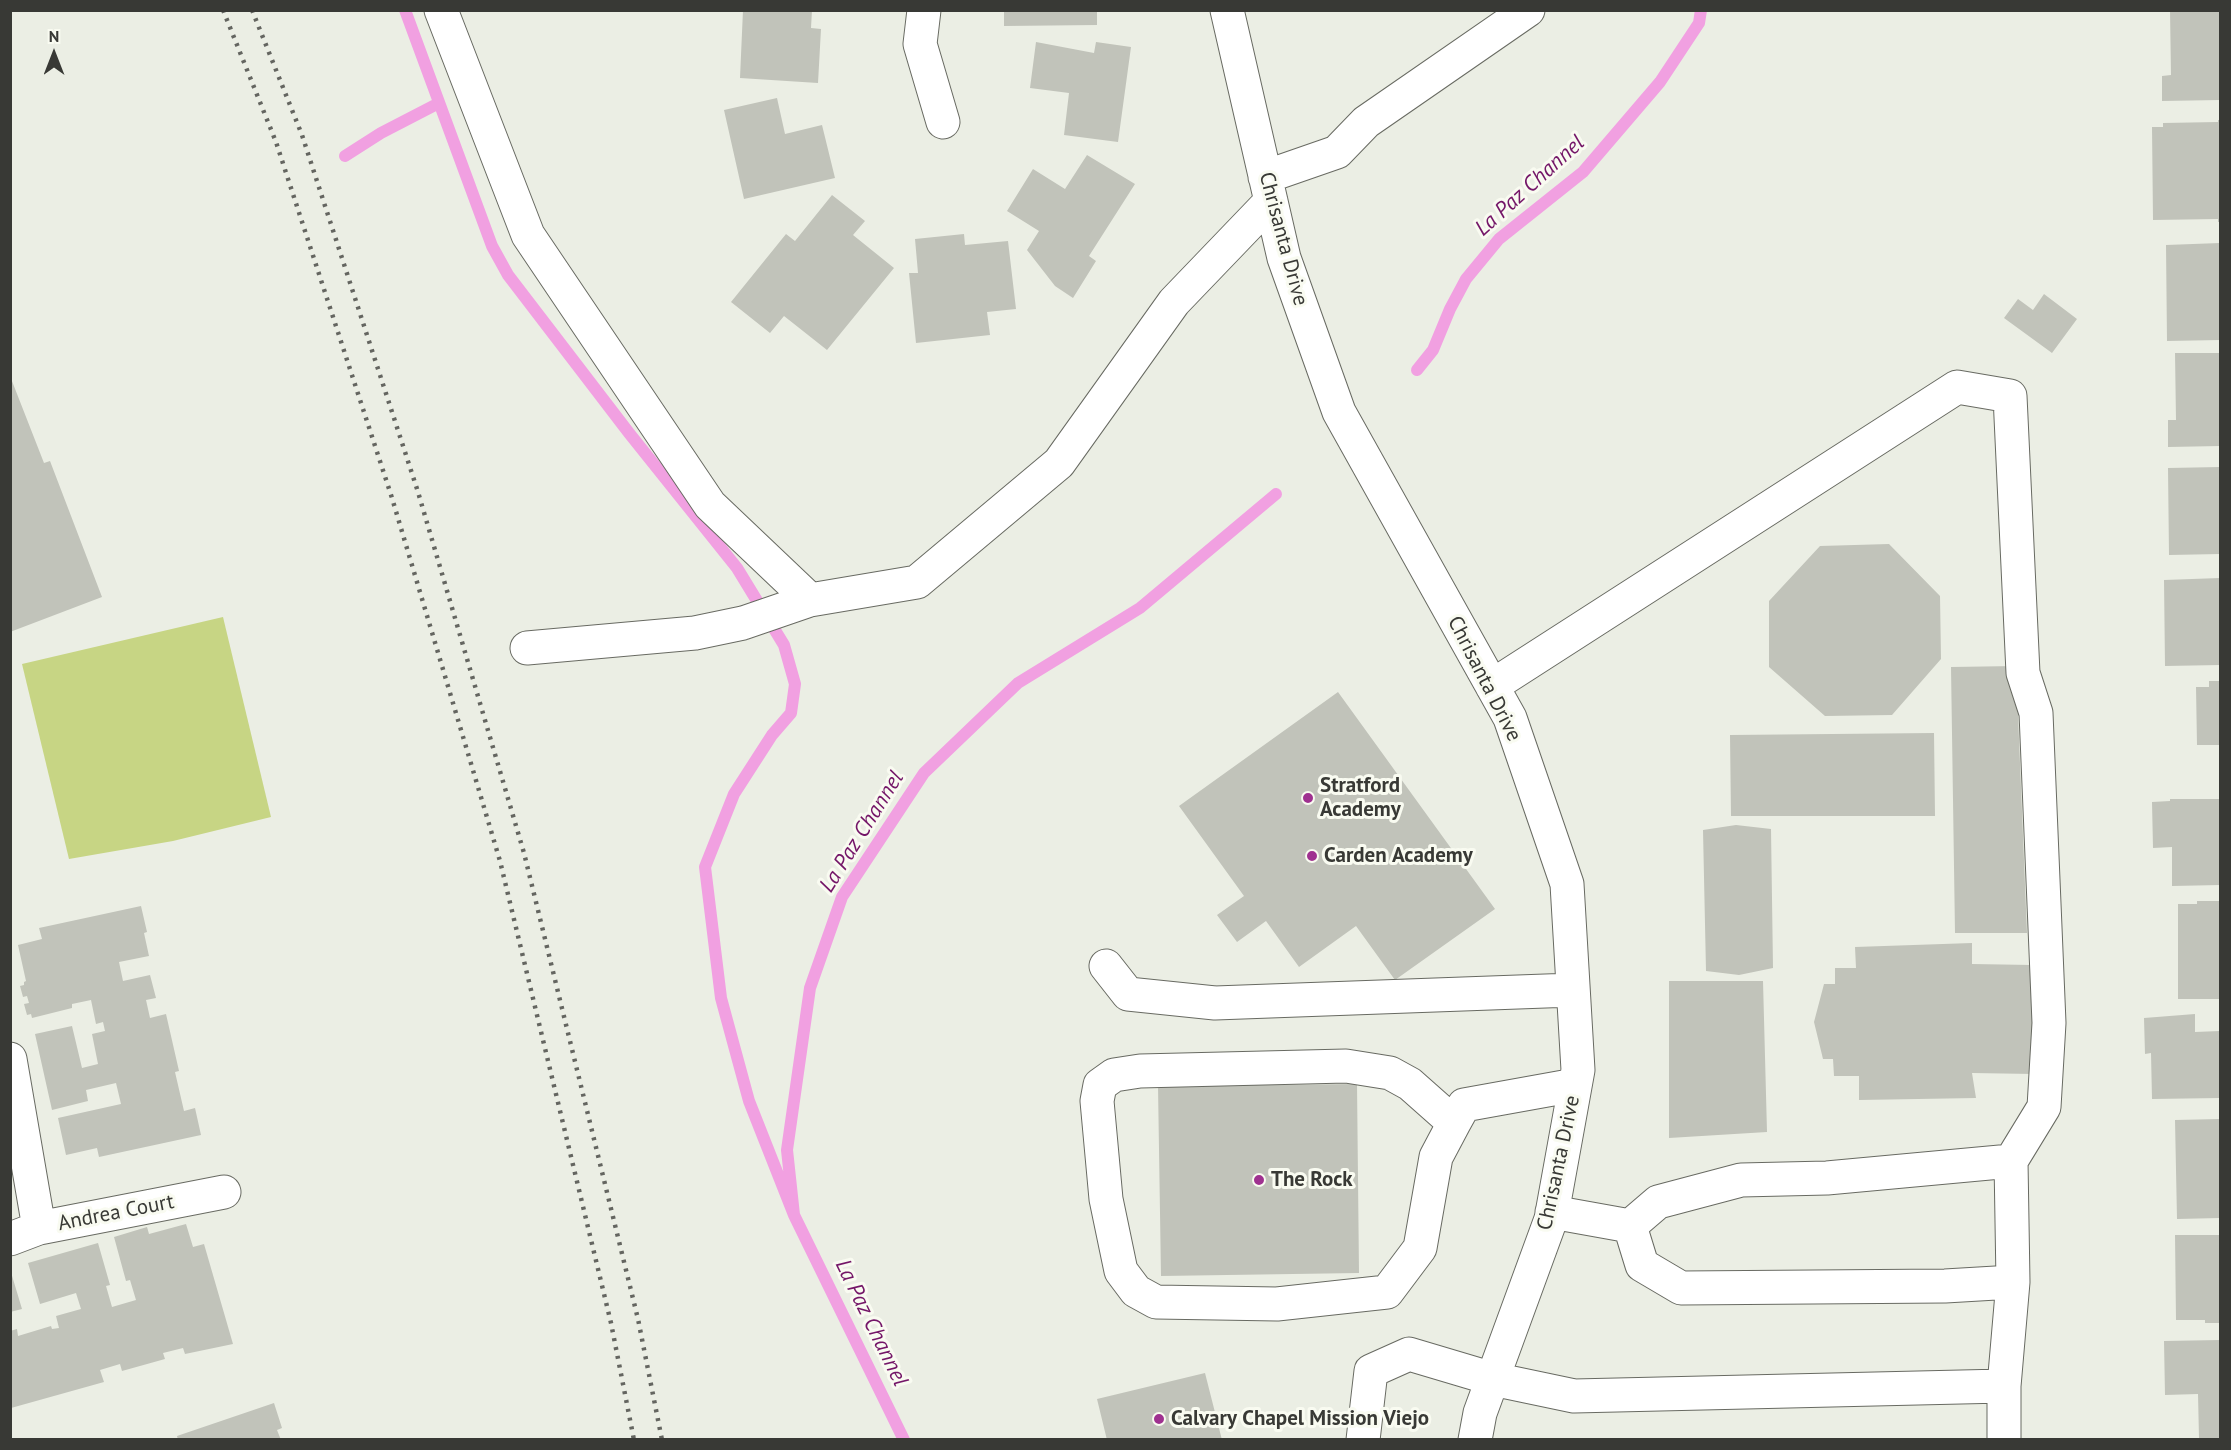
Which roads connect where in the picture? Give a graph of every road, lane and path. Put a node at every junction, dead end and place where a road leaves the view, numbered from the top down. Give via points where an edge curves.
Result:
1 (441, 10) edge
2 (924, 10) edge
3 (1227, 10) edge
4 (1528, 10) edge
5 (943, 122) dead end
6 (1268, 189) junction
7 (798, 605) junction
8 (527, 648) dead end
9 (1492, 686) junction
10 (1106, 966) dead end
11 (1573, 990) junction
12 (10, 1059) edge
13 (1575, 1085) junction
14 (1454, 1123) junction
15 (2011, 1161) junction
16 (224, 1192) dead end
17 (1552, 1212) junction
18 (1630, 1226) junction
19 (25, 1233) edge
20 (2013, 1282) junction
21 (1493, 1379) junction
22 (2004, 1386) junction
23 (1363, 1440) edge
24 (1475, 1440) edge
25 (2004, 1440) edge

1 - 7 street via 528,235 710,506
2 - 5 street via 920,44
3 - 6 street, Chrisanta Drive
4 - 6 street via 1366,122 1337,152
6 - 7 street via 1174,302 1059,463 917,582
6 - 9 street, Chrisanta Drive via 1284,258 1338,412
7 - 8 street via 695,633
9 - 11 street, Chrisanta Drive via 1510,718 1567,884
9 - 15 street via 1957,387 2010,396 2023,673 2036,713 2049,1023 2044,1107
10 - 11 street via 1128,994 1215,1003
11 - 13 street, Chrisanta Drive via 1578,1070
12 - 19 street
13 - 14 street via 1464,1105
13 - 17 street, Chrisanta Drive
14 - 14 street via 1436,1157 1420,1248 1387,1292 1277,1304 1156,1302 1136,1291 1121,1271 1106,1199 1097,1101 1100,1085 1114,1075 1346,1066 1390,1073 1410,1084
15 - 18 street via 1827,1178 1741,1180 1658,1202
15 - 20 street
16 - 19 street, Andrea Court
17 - 18 street
17 - 21 street, Chrisanta Drive
18 - 20 street via 1642,1265 1681,1288
20 - 22 street
21 - 22 street via 1574,1396
21 - 23 street via 1409,1354 1371,1371
21 - 24 street, Chrisanta Drive
22 - 25 street

